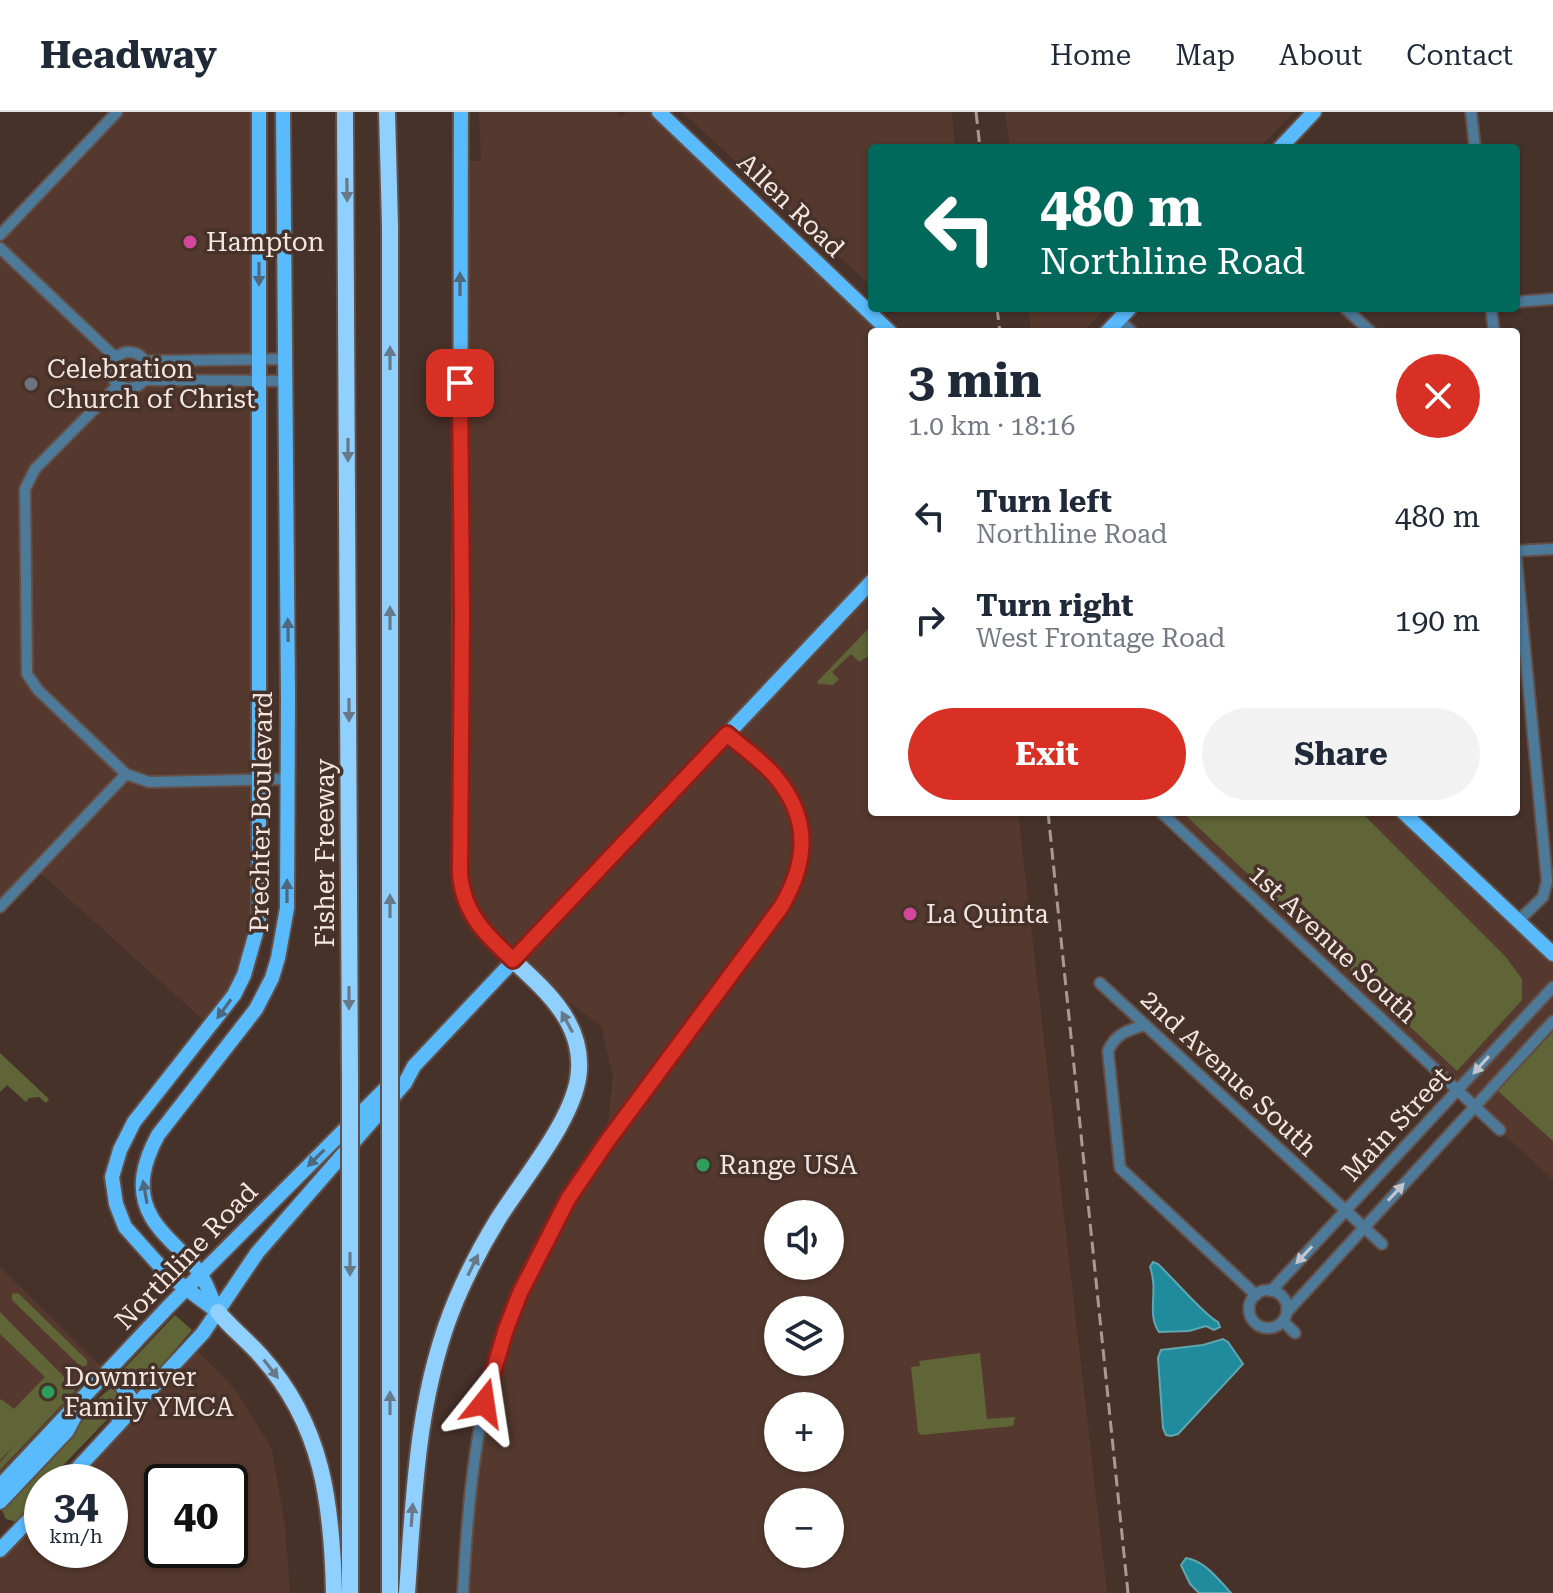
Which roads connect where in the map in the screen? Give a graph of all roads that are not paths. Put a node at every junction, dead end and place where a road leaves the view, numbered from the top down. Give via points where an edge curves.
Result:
1 (117, 112) edge
2 (259, 112) edge
3 (283, 112) edge
4 (345, 112) edge
5 (387, 112) edge
6 (461, 112) edge
7 (659, 112) edge
8 (1314, 112) edge
9 (1471, 112) edge
10 (1284, 144) edge
11 (1475, 144) edge
12 (260, 176) junction
13 (285, 178) junction
14 (0, 235) edge
15 (259, 244) junction
16 (285, 244) junction
17 (0, 248) edge
18 (1553, 299) edge
19 (1520, 302) edge
20 (259, 307) junction
21 (285, 311) junction
22 (868, 311) edge
23 (869, 312) edge
24 (1126, 312) edge
25 (1349, 312) edge
26 (1119, 320) junction
27 (886, 328) edge
28 (1111, 328) edge
29 (1128, 328) edge
30 (1367, 328) edge
31 (116, 358) junction
32 (285, 359) junction
33 (259, 360) junction
34 (145, 361) junction
35 (144, 380) junction
36 (259, 381) junction
37 (285, 381) junction
38 (118, 385) junction
39 (1553, 549) edge
40 (1520, 553) edge
41 (259, 564) junction
42 (287, 565) junction
43 (868, 585) edge
44 (1520, 621) edge
45 (260, 626) junction
46 (288, 695) junction
47 (727, 734) junction
48 (126, 774) junction
49 (287, 779) junction
50 (261, 780) junction
51 (1165, 816) edge
52 (1407, 816) edge
53 (0, 907) edge
54 (1519, 920) junction
55 (257, 938) junction
56 (282, 943) junction
57 (1553, 954) edge
58 (513, 960) junction
59 (1100, 983) dead end
60 (1553, 987) edge
61 (1553, 1021) edge
62 (1145, 1025) junction
63 (1506, 1038) junction
64 (1523, 1054) junction
65 (414, 1066) junction
66 (167, 1080) junction
67 (1457, 1091) junction
68 (188, 1096) junction
69 (1475, 1106) junction
70 (1500, 1130) dead end
71 (1345, 1211) junction
72 (1364, 1227) junction
73 (1382, 1244) dead end
74 (201, 1275) junction
75 (187, 1288) junction
76 (1271, 1291) junction
77 (1256, 1295) junction
78 (218, 1312) junction
79 (1285, 1316) junction
80 (1295, 1333) dead end
81 (107, 1373) junction
82 (86, 1396) junction
83 (70, 1464) edge
84 (82, 1464) edge
85 (0, 1486) edge
86 (0, 1502) edge
87 (0, 1525) edge
88 (24, 1525) edge
89 (16, 1533) junction
90 (0, 1550) edge
91 (334, 1593) edge
92 (350, 1593) edge
93 (390, 1593) edge
94 (407, 1593) edge
95 (463, 1593) edge

1 - 14 street
2 - 12 main road, Prechter Boulevard
3 - 13 main road, Prechter Boulevard
4 -> 92 highway, Fisher Freeway, bridge
93 -> 5 highway, bridge
58 -> 6 main road via 476,924 460,875
7 - 22 main road, Allen Road
8 - 10 main road
9 - 11 street
12 - 13 main road
12 - 15 main road, Prechter Boulevard
13 - 16 main road, Prechter Boulevard
15 - 16 main road via 268,236
15 -> 20 main road, Prechter Boulevard
16 - 21 main road, Prechter Boulevard
17 - 31 street
18 - 19 street
20 - 21 main road via 269,314
20 - 33 main road, Prechter Boulevard
21 - 32 main road, Prechter Boulevard
23 - 27 main road, Allen Road
24 - 26 main road
25 - 30 street
26 - 28 main road
26 - 29 street
31 - 34 street via 131,353
31 - 38 street via 111,370
32 - 33 street
32 - 37 main road, Prechter Boulevard
33 - 34 street
33 - 36 main road, Prechter Boulevard
34 - 35 street
35 - 36 street
35 - 38 street via 130,388
36 - 37 street
36 - 41 main road, Prechter Boulevard
37 - 42 main road, Prechter Boulevard
38 - 48 street via 35,469 25,489 25,658 27,674 38,690
39 - 40 street
41 - 42 main road via 273,555
41 - 45 main road, Prechter Boulevard
46 -> 42 main road, Prechter Boulevard
43 - 47 main road, Northline Road
44 - 54 street via 1547,881 1543,897
45 - 46 main road via 269,642 271,701 279,704
45 - 50 main road, Prechter Boulevard
46 - 49 main road, Prechter Boulevard
47 - 58 main road, Northline Road
47 - 95 street via 774,775 791,800 803,844 799,872 781,907 584,1174 532,1267 484,1403 466,1528
48 - 50 street via 148,782
48 - 53 street
49 - 50 street
56 -> 49 main road, Prechter Boulevard
50 - 55 main road, Prechter Boulevard
51 - 67 street, 1st Avenue South
52 - 54 main road
54 - 57 main road
55 - 56 main road via 269,948
55 -> 66 main road, Prechter Boulevard via 234,995
56 - 68 main road, Prechter Boulevard via 256,1009
58 - 65 main road, Northline Road
94 -> 58 highway via 422,1417 439,1346 478,1255 566,1113 578,1080 578,1048 567,1019
59 - 62 street, 2nd Avenue South
60 - 63 street, Main Street
61 - 64 street, Main Street
62 - 71 street, 2nd Avenue South
62 - 77 street via 1127,1030 1108,1051 1120,1168
63 - 64 street
63 -> 67 street, Main Street
64 - 69 street, Main Street
65 -> 74 main road, Northline Road via 401,1073
65 - 78 main road, Northline Road via 405,1083 257,1253
66 - 68 main road via 182,1082
66 - 75 main road, Prechter Boulevard via 134,1122 112,1177 125,1227 168,1275
67 - 69 street, 1st Avenue South
67 - 71 street, Main Street
74 -> 68 main road, Prechter Boulevard via 152,1218 142,1175 148,1152
69 - 70 street, 1st Avenue South
72 -> 69 street, Main Street
71 - 72 street, 2nd Avenue South
71 -> 76 street, Main Street
72 - 73 street, 2nd Avenue South
72 - 79 street, Main Street
74 - 75 main road, Northline Road
74 - 78 main road, Prechter Boulevard
75 - 78 main road, Prechter Boulevard
75 - 81 main road, Northline Road
76 - 77 street
76 - 79 street via 1282,1296
77 - 79 street via 1250,1307 1254,1322 1272,1328
78 - 84 main road, Northline Road
78 -> 91 highway via 268,1365 306,1425 326,1487
79 - 80 street
81 - 82 main road, Northline Road
81 - 83 main road via 130,1397
82 - 85 main road, Northline Road
82 - 86 main road via 67,1431
87 - 89 main road
88 - 89 main road
89 - 90 main road

